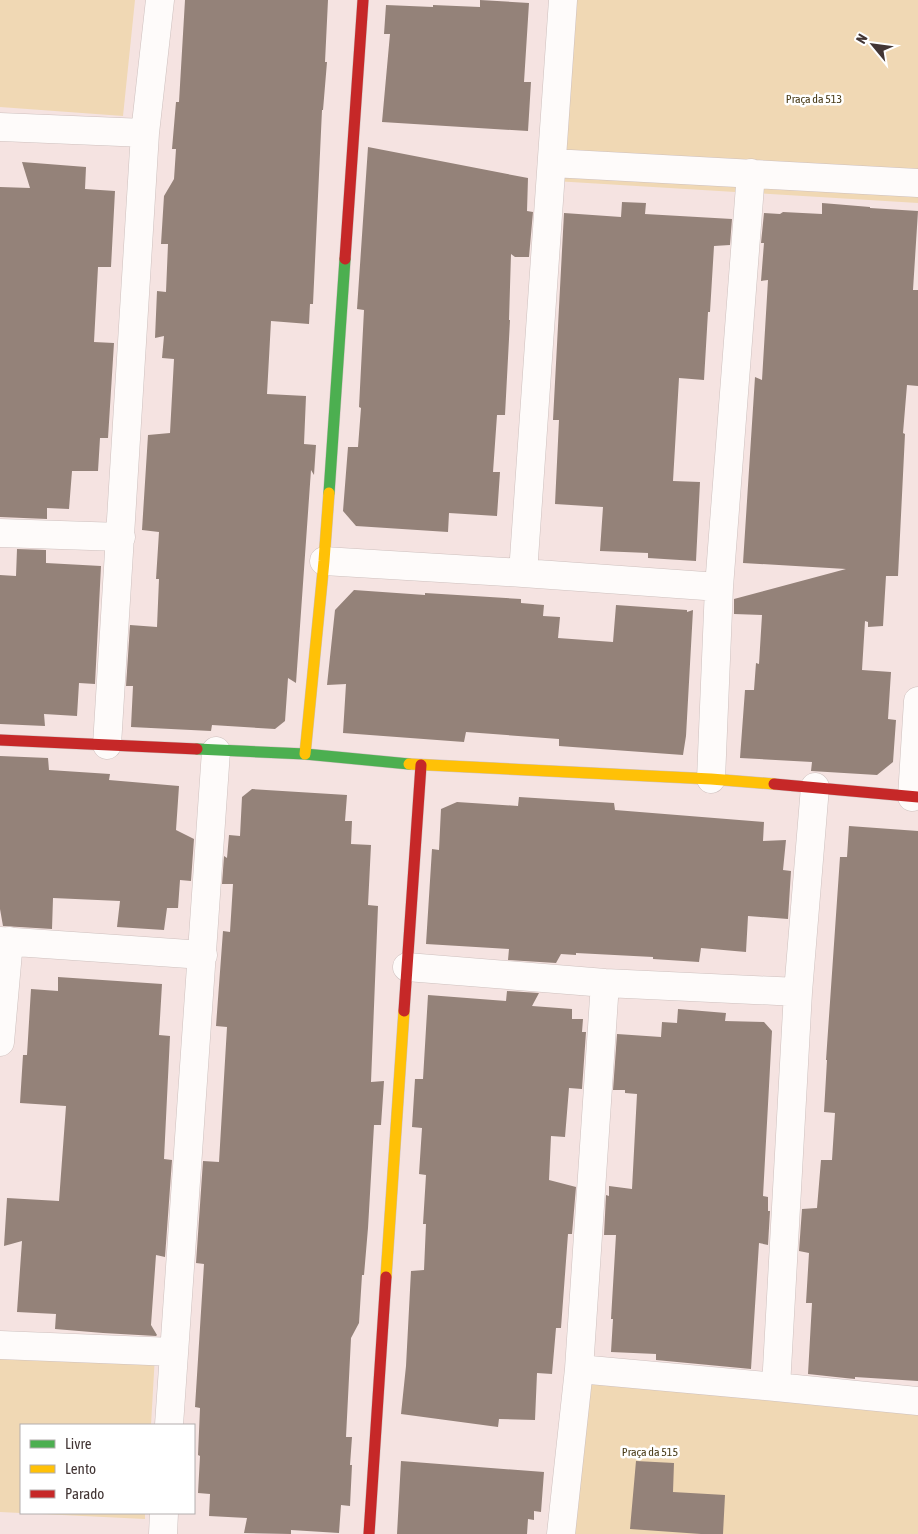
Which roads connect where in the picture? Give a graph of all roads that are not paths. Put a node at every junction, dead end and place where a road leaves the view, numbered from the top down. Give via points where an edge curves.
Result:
1 (160, 0) edge
2 (363, 0) edge
3 (563, 0) edge
4 (0, 126) edge
5 (145, 133) junction
6 (552, 163) junction
7 (751, 173) junction
8 (918, 183) edge
9 (0, 533) edge
10 (121, 537) junction
11 (324, 561) junction
12 (523, 573) junction
13 (719, 587) junction
14 (918, 702) edge
15 (0, 740) edge
16 (108, 745) junction
17 (216, 751) junction
18 (305, 754) junction
19 (421, 765) junction
20 (711, 779) junction
21 (815, 787) junction
22 (915, 797) edge
23 (4, 941) edge
24 (203, 955) junction
25 (407, 967) junction
26 (605, 982) junction
27 (798, 992) junction
28 (0, 1042) edge
29 (0, 1345) edge
30 (174, 1352) junction
31 (579, 1369) junction
32 (776, 1386) junction
33 (918, 1402) edge
34 (169, 1424) edge
35 (164, 1514) edge
36 (163, 1534) edge
37 (369, 1534) edge
38 (562, 1534) edge

1 - 5 street
2 - 11 street
3 - 6 street
4 - 5 street
5 - 10 street
6 - 7 street
6 - 12 street
7 - 8 street
7 - 13 street
9 - 10 street
10 - 16 street
11 - 12 street
11 - 18 street
12 - 13 street
13 - 20 street
14 - 22 street
15 - 16 street
16 - 17 street
17 - 18 street
17 - 24 street
18 - 19 street
19 - 20 street
19 - 25 street
20 - 21 street
21 - 22 street
21 - 27 street
23 - 24 street
23 - 28 street
24 - 30 street
25 - 26 street
25 - 37 street
26 - 27 street
26 - 31 street
27 - 32 street
29 - 30 street
30 - 34 street
31 - 32 street
31 - 38 street
32 - 33 street
35 - 36 street

